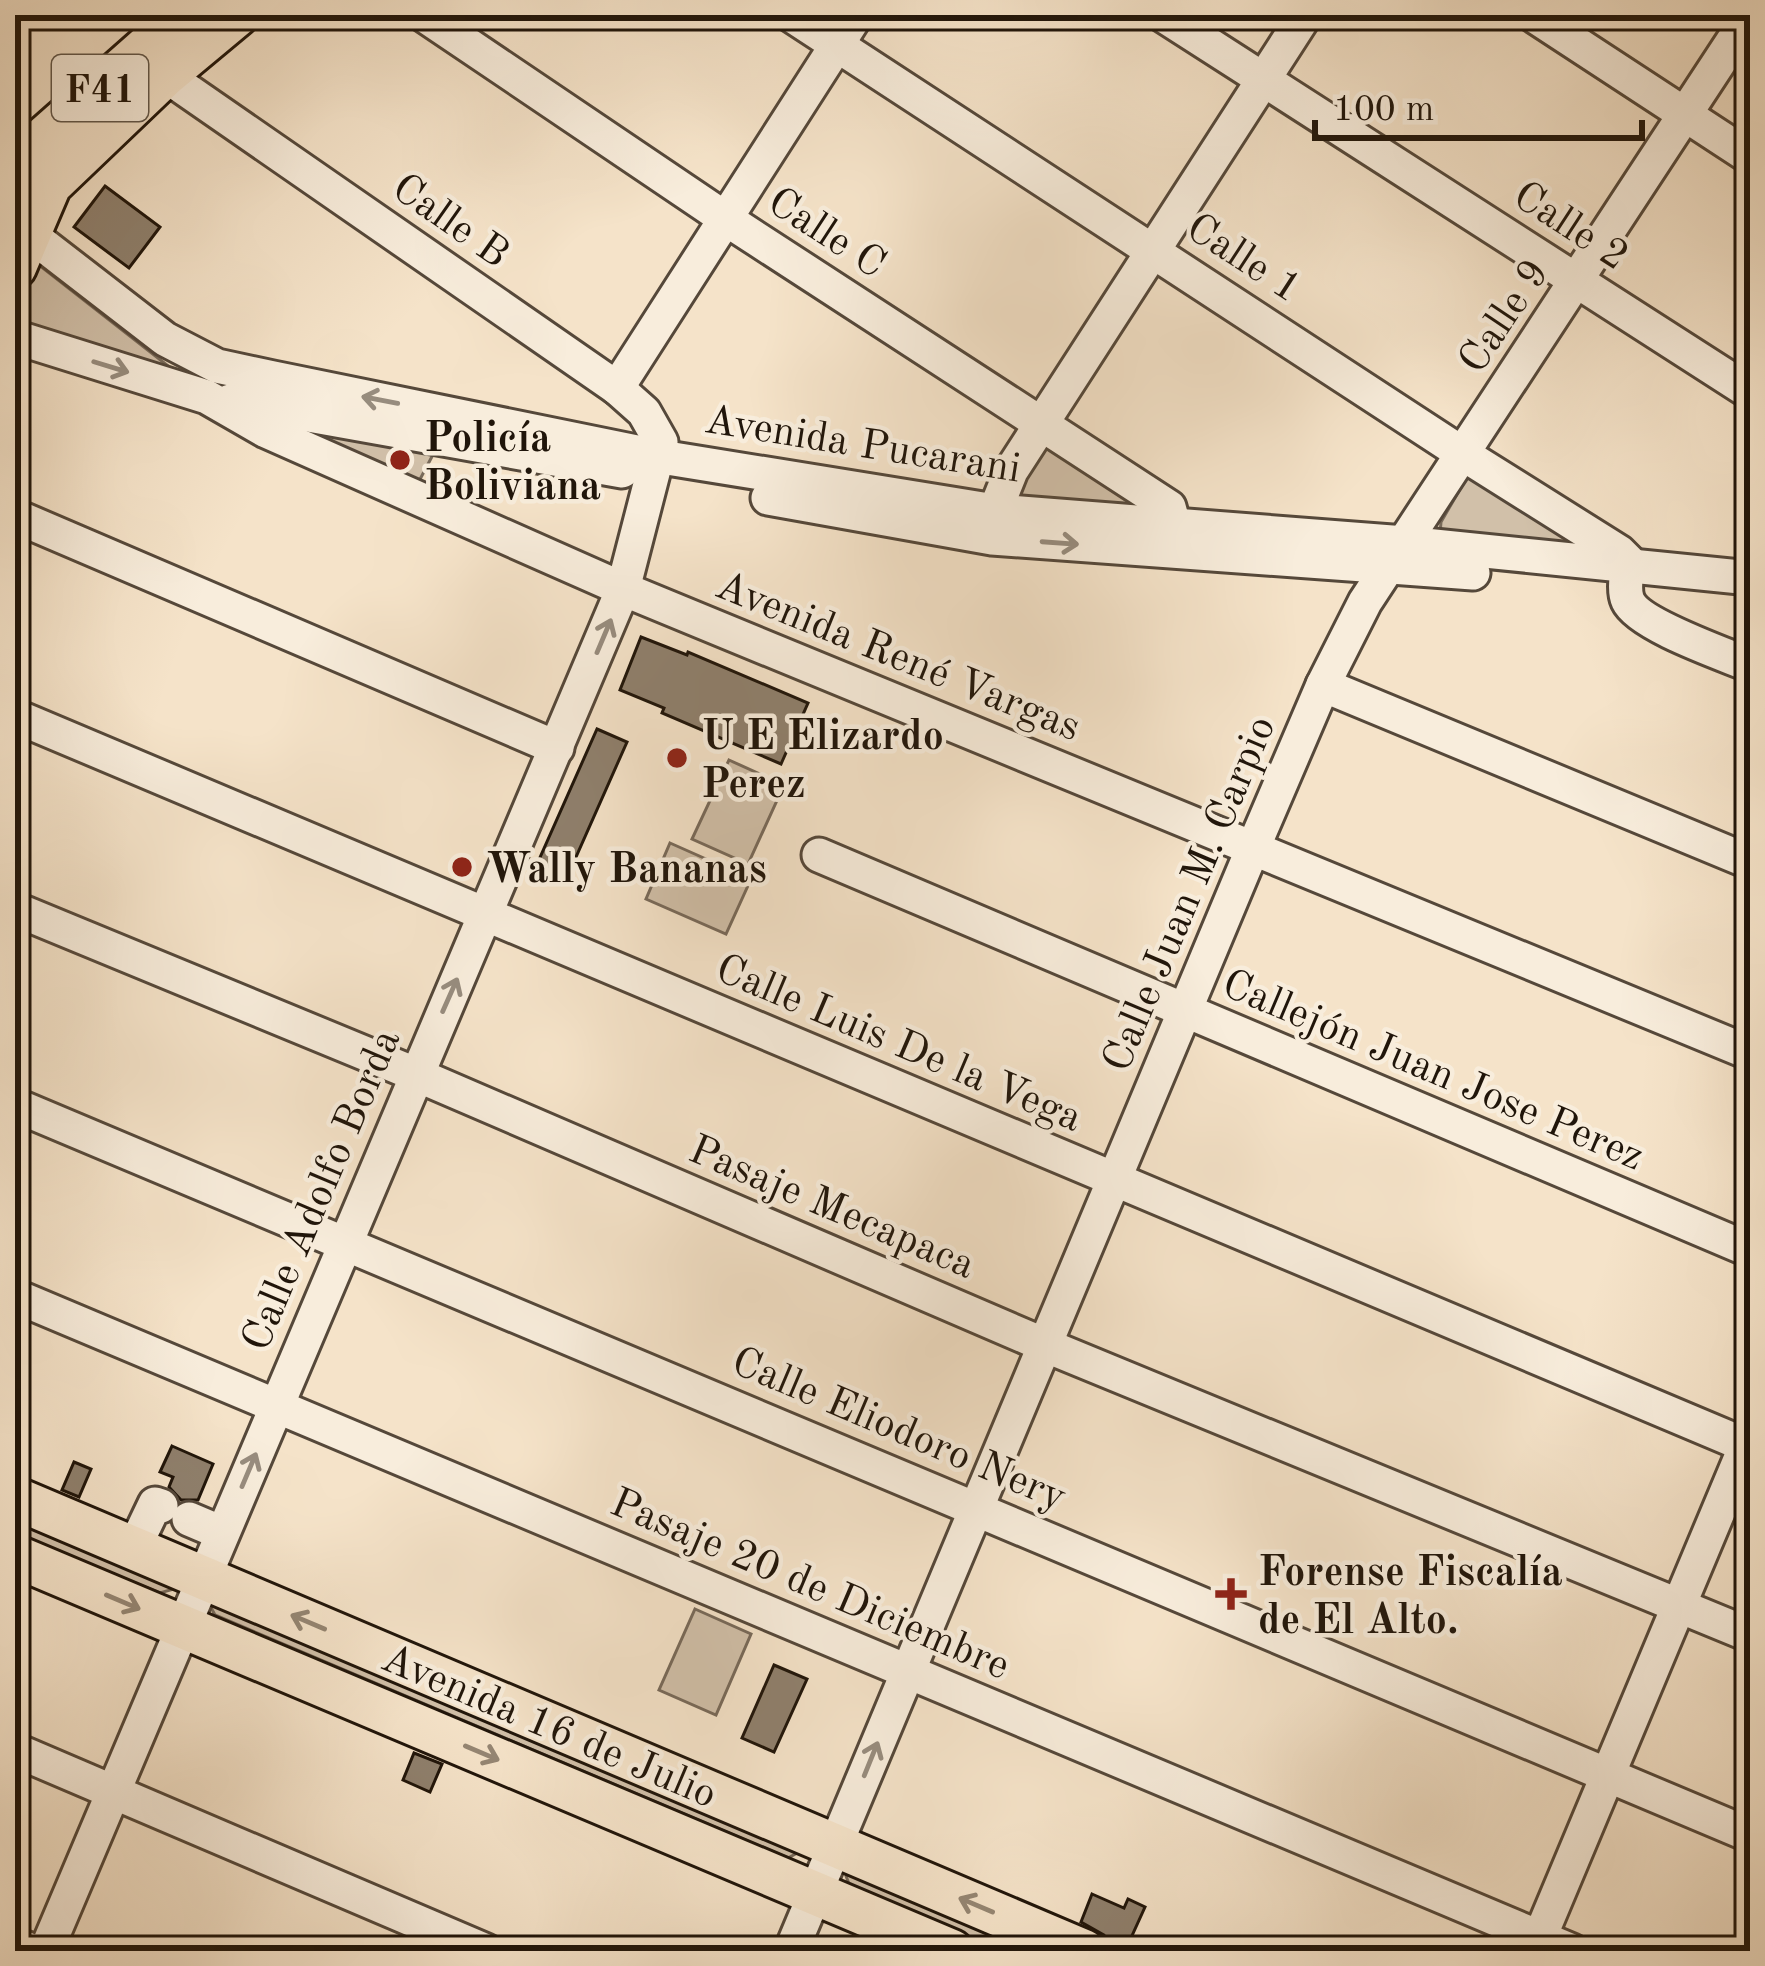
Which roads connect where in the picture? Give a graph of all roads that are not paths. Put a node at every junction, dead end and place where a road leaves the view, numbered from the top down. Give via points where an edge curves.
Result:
1 (182, 15) edge
2 (237, 15) edge
3 (424, 15) edge
4 (791, 15) edge
5 (856, 15) edge
6 (1163, 15) edge
7 (1305, 15) edge
8 (1533, 15) edge
9 (1750, 16) edge
10 (836, 45) junction
11 (165, 75) junction
12 (1264, 79) junction
13 (1685, 116) junction
14 (1750, 157) edge
15 (23, 168) edge
16 (726, 219) junction
17 (20, 240) edge
18 (1154, 250) junction
19 (1579, 281) junction
20 (15, 337) edge
21 (212, 382) junction
22 (617, 388) junction
23 (1750, 392) edge
24 (1042, 423) junction
25 (1463, 454) junction
26 (658, 467) junction
27 (15, 516) edge
28 (993, 525) junction
29 (1174, 525) junction
30 (1396, 554) junction
31 (1627, 576) junction
32 (1750, 578) edge
33 (623, 590) junction
34 (1750, 597) edge
35 (1750, 665) edge
36 (1323, 685) junction
37 (15, 716) edge
38 (557, 748) junction
39 (1253, 848) junction
40 (819, 855) dead end
41 (1750, 862) edge
42 (15, 909) edge
43 (487, 912) junction
44 (1185, 1012) junction
45 (1750, 1053) edge
46 (415, 1074) junction
47 (15, 1105) edge
48 (1114, 1182) junction
49 (345, 1243) junction
50 (1750, 1250) edge
51 (15, 1296) edge
52 (1047, 1346) junction
53 (278, 1403) junction
54 (1749, 1443) edge
55 (15, 1498) edge
56 (976, 1508) junction
57 (222, 1533) junction
58 (134, 1548) junction
59 (15, 1556) edge
60 (203, 1577) junction
61 (1679, 1605) junction
62 (182, 1627) junction
63 (1750, 1635) edge
64 (906, 1672) junction
65 (15, 1750) edge
66 (1607, 1775) junction
67 (112, 1793) junction
68 (1750, 1835) edge
69 (836, 1846) junction
70 (816, 1894) junction
71 (15, 1944) edge
72 (1537, 1944) edge
73 (32, 1951) edge
74 (46, 1951) edge
75 (485, 1951) edge
76 (791, 1951) edge
77 (952, 1951) edge
78 (1084, 1951) edge
79 (1572, 1951) edge

1 - 15 main road, F41
2 - 11 main road, F41
3 - 16 street, Calle C
4 - 10 street, Calle 1
5 - 10 street
6 - 12 street, Calle 2
7 - 12 street
8 - 13 street
9 - 13 street, Calle 9
10 - 16 street
10 - 18 street, Calle 1
11 - 15 main road, F41
11 - 22 street, Calle B
12 - 18 street
12 - 19 street, Calle 2
13 - 14 street
13 - 19 street, Calle 9
15 - 17 main road, F41
16 - 22 street
16 - 24 street, Calle C
17 - 21 street, Avenida Pucarani via 165,339
18 - 24 street
18 - 25 street, Calle 1
19 - 23 street, Calle 2
19 - 25 street, Calle 9
20 -> 21 street, Avenida René Vargas
21 - 26 street, Avenida Pucarani
21 - 33 street, Avenida René Vargas via 266,430
22 - 26 street, Calle B via 657,429
24 - 28 street via 1011,471
24 - 29 street, Calle C via 1169,507
25 - 30 street, Calle 9
25 - 31 street, Calle 1 via 1619,552
26 - 28 street, Avenida Pucarani
26 - 33 street, Calle Adolfo Borda
27 - 38 street
28 - 29 street, Avenida Pucarani
28 -> 30 street, Avenida Pucarani
29 - 30 street, Avenida Pucarani
30 - 31 street, Avenida Pucarani
30 - 36 street, Calle Juan M. Carpio
31 - 32 street, Avenida Pucarani
31 - 34 street, Avenida Pucarani
31 - 35 street, Calle 1 via 1634,610
38 -> 33 street, Calle Adolfo Borda
33 - 39 street, Avenida René Vargas
36 - 39 street, Calle Juan M. Carpio
36 - 41 street
37 - 43 street, Calle Luis De la Vega
38 - 43 street, Calle Adolfo Borda
39 - 44 street, Calle Juan M. Carpio
39 - 45 street, Avenida René Vargas
40 - 44 street, Callejón Juan Jose Perez
42 - 46 street, Pasaje Mecapaca
46 -> 43 street, Calle Adolfo Borda
43 - 48 street, Calle Luis De la Vega
44 - 48 street, Calle Juan M. Carpio
44 - 50 street, Callejón Juan Jose Perez
46 - 49 street, Calle Adolfo Borda
46 - 52 street, Pasaje Mecapaca
47 - 49 street, Calle Eliodoro Nery
48 - 52 street, Calle Juan M. Carpio
48 - 54 street, Calle Luis De la Vega
49 - 53 street, Calle Adolfo Borda
49 - 56 street, Calle Eliodoro Nery
51 - 53 street, Pasaje 20 de Diciembre
52 - 56 street, Calle Juan M. Carpio
52 - 61 street, Pasaje Mecapaca
57 -> 53 street, Calle Adolfo Borda
53 - 64 street, Pasaje 20 de Diciembre
54 - 61 street
55 - 58 main road, Avenida 16 de Julio
56 - 64 street, Calle Juan M. Carpio
56 - 66 street, Calle Eliodoro Nery
57 - 58 street via 154,1504
57 - 60 street, Calle Adolfo Borda
58 - 60 main road, Avenida 16 de Julio
59 -> 62 main road, Avenida 16 de Julio
60 - 62 street, Calle Adolfo Borda
69 -> 60 main road, Avenida 16 de Julio
61 - 63 street, Pasaje Mecapaca
61 - 66 street
62 - 67 street, Calle Adolfo Borda
62 -> 70 main road, Avenida 16 de Julio
69 -> 64 street, Calle Juan M. Carpio
64 - 72 street, Pasaje 20 de Diciembre
65 - 67 street
66 - 68 street, Calle Eliodoro Nery
66 - 72 street
67 - 74 street, Calle Adolfo Borda
67 - 75 street
69 - 70 street, Calle Juan M. Carpio
78 -> 69 main road, Avenida 16 de Julio
70 - 76 street, Calle Juan M. Carpio
70 - 77 main road, Avenida 16 de Julio
71 - 73 street
72 - 79 street, Pasaje 20 de Diciembre

